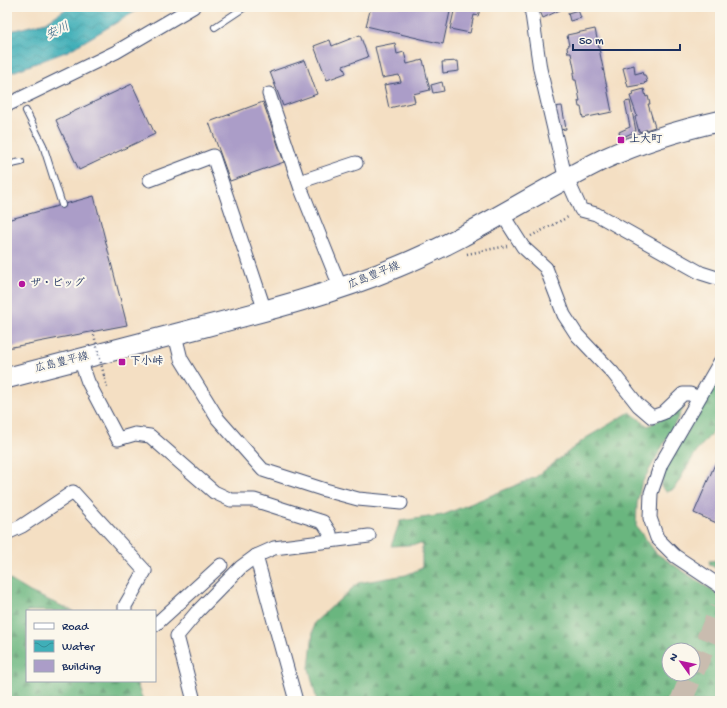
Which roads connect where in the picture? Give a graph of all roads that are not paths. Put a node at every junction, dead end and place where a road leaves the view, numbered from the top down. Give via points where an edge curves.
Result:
1 (193, 7) edge
2 (245, 7) edge
3 (531, 7) edge
4 (215, 27) dead end
5 (269, 94) dead end
6 (7, 105) edge
7 (26, 111) dead end
8 (720, 121) edge
9 (21, 162) dead end
10 (356, 163) dead end
11 (7, 165) edge
12 (566, 178) junction
13 (150, 180) dead end
14 (299, 182) junction
15 (62, 205) dead end
16 (502, 214) junction
17 (720, 279) edge
18 (341, 289) junction
19 (265, 311) junction
20 (175, 334) junction
21 (80, 359) junction
22 (720, 362) edge
23 (7, 378) edge
24 (698, 398) junction
25 (401, 503) dead end
26 (7, 533) edge
27 (369, 536) dead end
28 (330, 541) junction
29 (256, 556) junction
30 (221, 565) dead end
31 (720, 586) edge
32 (126, 610) edge
33 (156, 624) edge
34 (194, 701) edge
35 (296, 701) edge

1 - 6 street via 116,52
2 - 4 lane
3 - 12 street via 540,69
5 - 14 street
7 - 15 lane via 43,145
8 - 12 main road, 広島豊平線 via 650,140
9 - 11 lane
10 - 14 street
12 - 16 main road, 広島豊平線
12 - 17 street via 581,210 596,214 687,266
13 - 19 street via 213,156
14 - 18 street
16 - 18 main road, 広島豊平線 via 399,267
16 - 24 street via 523,247 546,268 564,315 577,335 613,373 638,405 652,417 663,413 683,394
18 - 19 main road, 広島豊平線
19 - 20 main road, 広島豊平線
20 - 21 main road, 広島豊平線
20 - 25 street via 181,359 218,418 263,470 358,499
21 - 23 main road, 広島豊平線
21 - 28 street via 88,382 118,439 135,434 150,436 214,492 231,500 254,500 323,522 330,533
22 - 24 street
24 - 31 street via 661,464 651,493 650,518 657,538 675,556
26 - 32 street via 73,492 145,571 125,606
27 - 28 street
28 - 29 street via 274,548
29 - 34 street via 241,567 197,612 178,636
29 - 35 street
30 - 33 street

